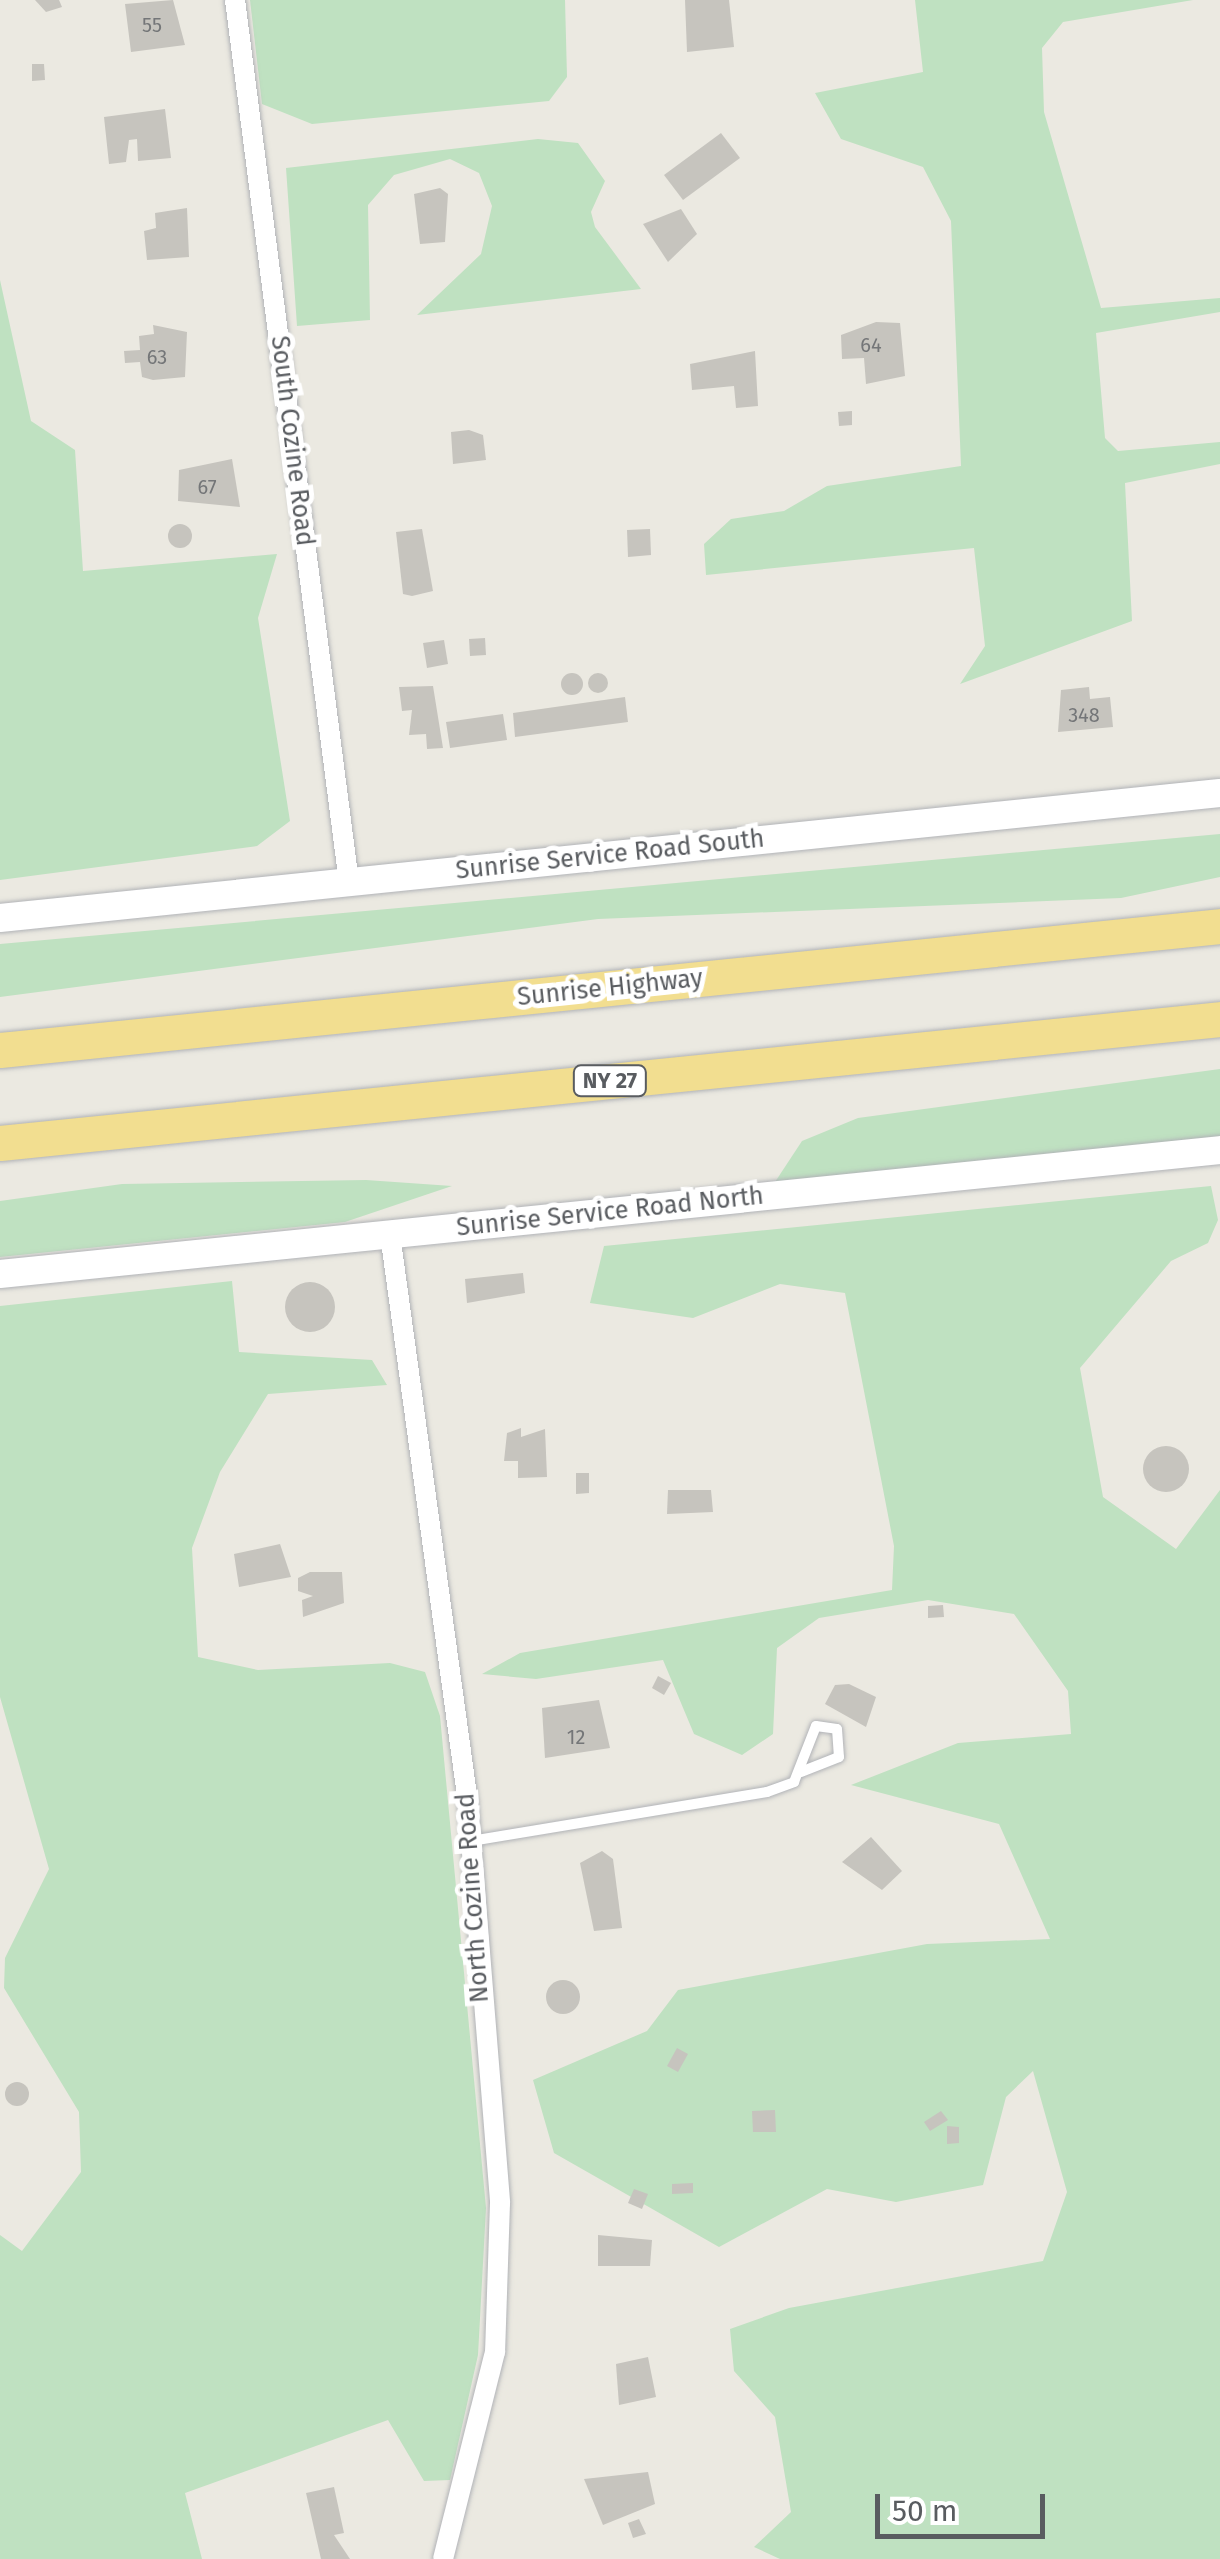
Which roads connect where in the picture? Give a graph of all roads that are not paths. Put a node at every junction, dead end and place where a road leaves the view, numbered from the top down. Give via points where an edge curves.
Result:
1 (235, 0) edge
2 (1220, 793) edge
3 (349, 882) junction
4 (0, 918) edge
5 (1220, 926) edge
6 (1220, 1019) edge
7 (0, 1050) edge
8 (0, 1143) edge
9 (1220, 1150) edge
10 (390, 1234) junction
11 (0, 1274) edge
12 (801, 1772) junction
13 (472, 1841) junction
14 (443, 2559) edge

1 - 3 street, South Cozine Road
2 - 3 street, Sunrise Service Road South
3 - 4 street, Sunrise Service Road South
5 - 7 highway, Sunrise Highway
6 - 8 highway, NY 27
9 - 10 street, Sunrise Service Road North
10 - 11 street, Sunrise Service Road North
10 - 13 street, North Cozine Road
12 - 12 lane via 816,1726 836,1729 839,1757
12 - 13 lane via 766,1792
13 - 14 street, North Cozine Road via 500,2203 495,2334

